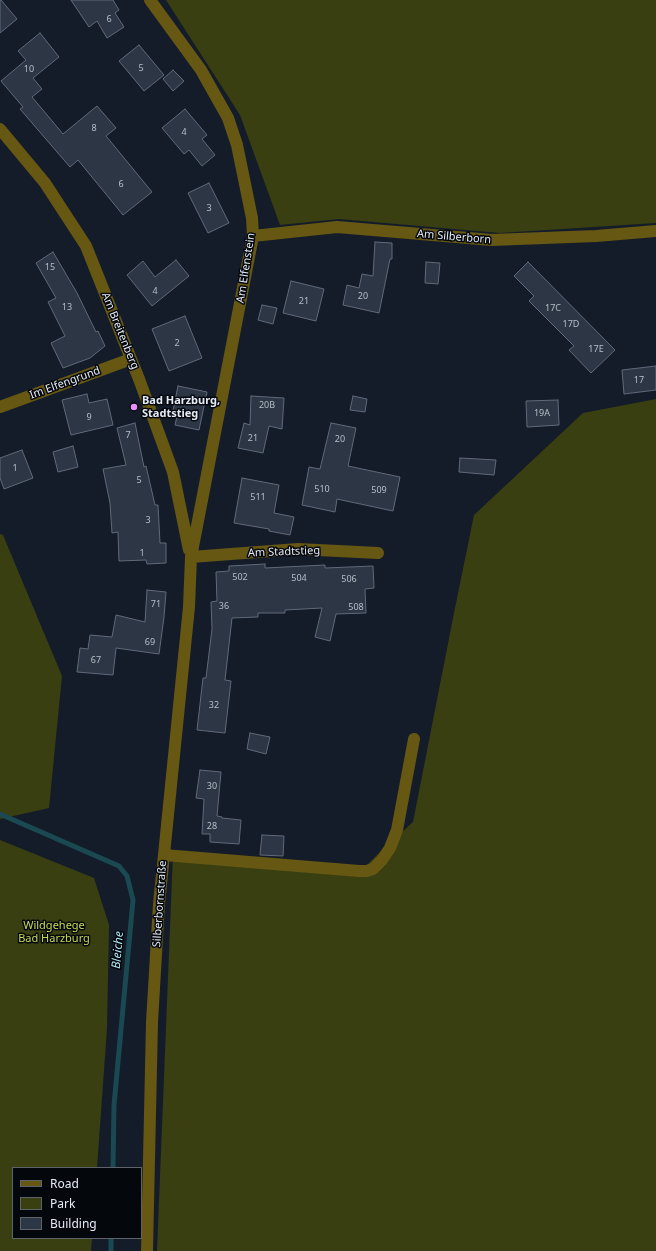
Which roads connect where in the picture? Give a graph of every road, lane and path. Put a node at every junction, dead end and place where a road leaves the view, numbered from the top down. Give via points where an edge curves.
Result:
1 (150, 0) edge
2 (0, 129) edge
3 (656, 231) edge
4 (253, 236) junction
5 (131, 359) junction
6 (0, 407) edge
7 (378, 553) dead end
8 (191, 557) junction
9 (414, 739) dead end
10 (164, 855) junction
11 (146, 1251) edge

1 - 4 street, Am Elfenstein via 201,70 228,118 239,153 252,218
2 - 5 street, Am Breitenberg via 45,183 86,246
3 - 4 street, Am Silberborn via 492,240 337,227
4 - 8 street, Am Elfenstein
5 - 6 street, Im Elfengrund
5 - 8 street, Am Breitenberg via 172,472
7 - 8 street, Am Stadtstieg via 298,549
8 - 10 street, Silberbornstraße via 189,607
9 - 10 street via 397,830 382,860 367,872
10 - 11 street, Silberbornstraße via 152,1022

